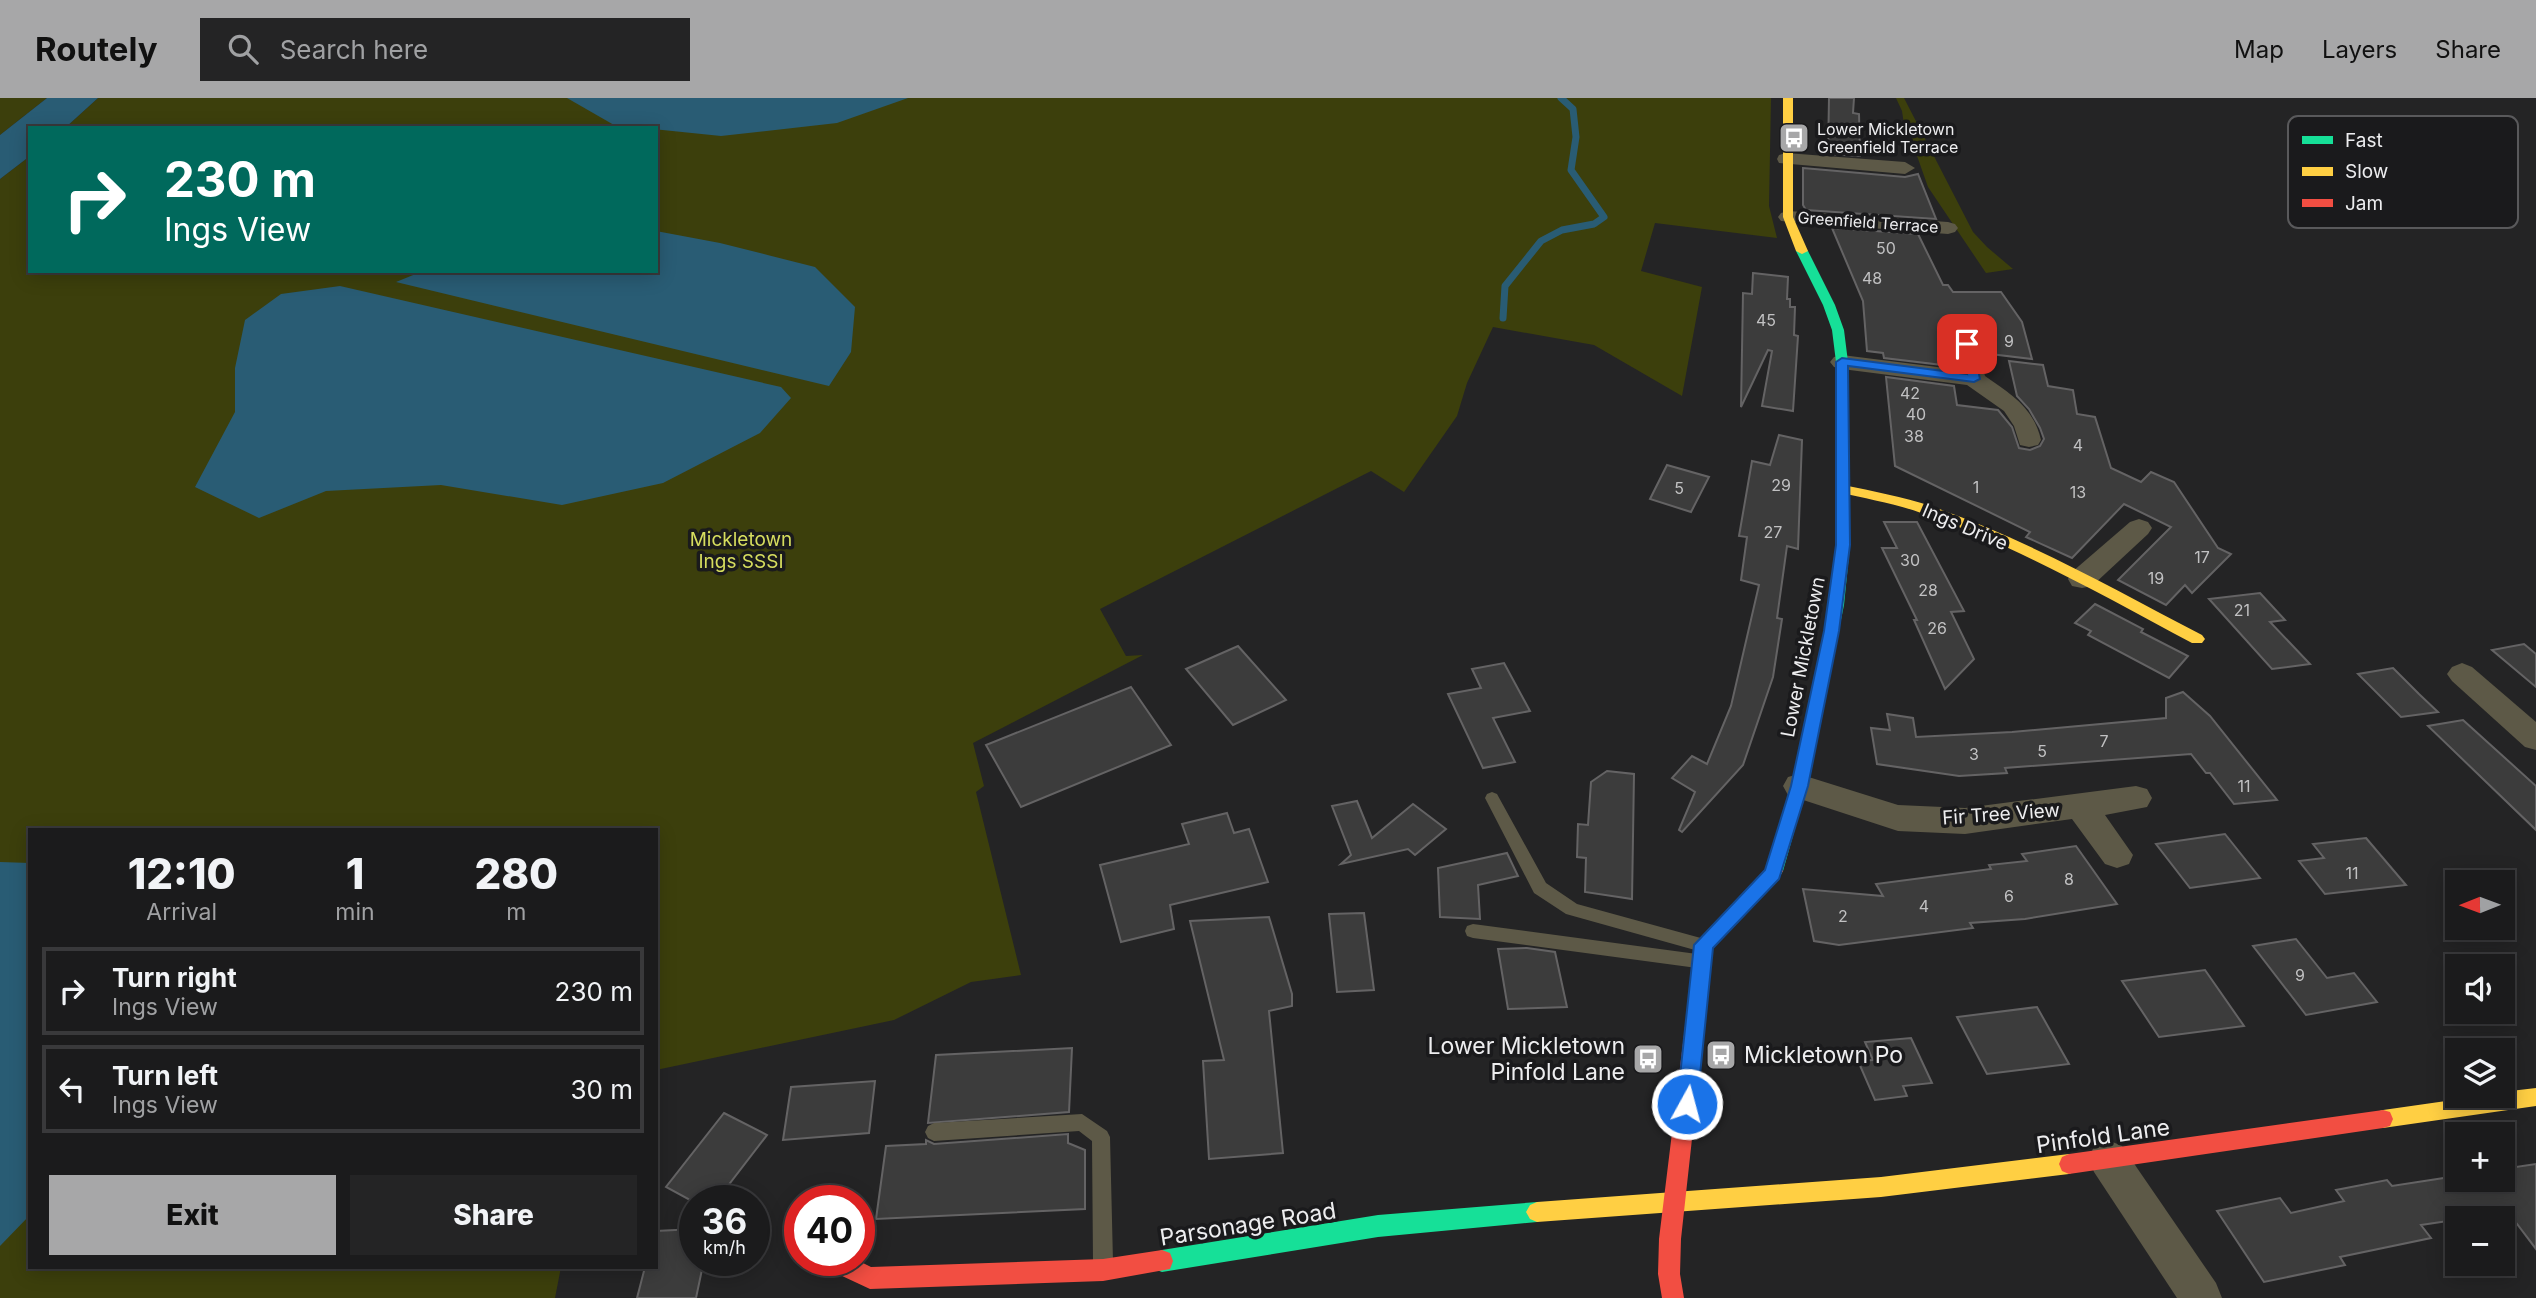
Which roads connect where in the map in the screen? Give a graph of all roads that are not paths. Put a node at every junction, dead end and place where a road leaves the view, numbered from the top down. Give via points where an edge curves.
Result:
1 (1788, 98) edge
2 (1786, 159) junction
3 (1905, 167) dead end
4 (1788, 217) junction
5 (1948, 228) dead end
6 (1967, 344) dead end
7 (1842, 362) junction
8 (1974, 379) junction
9 (2029, 440) dead end
10 (1843, 489) junction
11 (2139, 528) dead end
12 (2082, 579) junction
13 (2197, 639) dead end
14 (2462, 674) dead end
15 (2536, 739) edge
16 (1799, 786) junction
17 (1492, 798) dead end
18 (2136, 798) dead end
19 (2081, 807) junction
20 (2117, 855) dead end
21 (1473, 931) dead end
22 (1703, 954) junction
23 (2536, 1097) edge
24 (934, 1132) dead end
25 (2108, 1159) junction
26 (1675, 1200) junction
27 (1103, 1270) junction
28 (866, 1276) edge
29 (1673, 1298) edge
30 (2201, 1298) edge

1 - 2 street, Lower Mickletown
2 - 3 street
2 - 4 street, Lower Mickletown
4 - 5 street, Greenfield Terrace
4 - 7 street, Lower Mickletown via 1829,305
6 - 8 street
7 - 8 street
7 - 10 street, Lower Mickletown
8 - 9 street via 2013,406
10 - 12 street, Ings Drive via 1940,514
10 - 16 street, Lower Mickletown via 1837,605
11 - 12 street
12 - 13 street, Ings Drive
14 - 15 street
16 - 19 street, Fir Tree View via 1898,818 1965,821
16 - 22 street, Lower Mickletown via 1773,874
17 - 22 lane via 1540,888 1572,909
18 - 19 street, Fir Tree View
19 - 20 street, Fir Tree View
21 - 22 lane
22 - 26 street
23 - 25 street, Pinfold Lane
24 - 27 lane via 1082,1122 1101,1138
25 - 26 street, Pinfold Lane via 1881,1188
25 - 30 street
26 - 27 street, Parsonage Road via 1378,1226
26 - 29 street via 1668,1274
27 - 28 street, Parsonage Road

